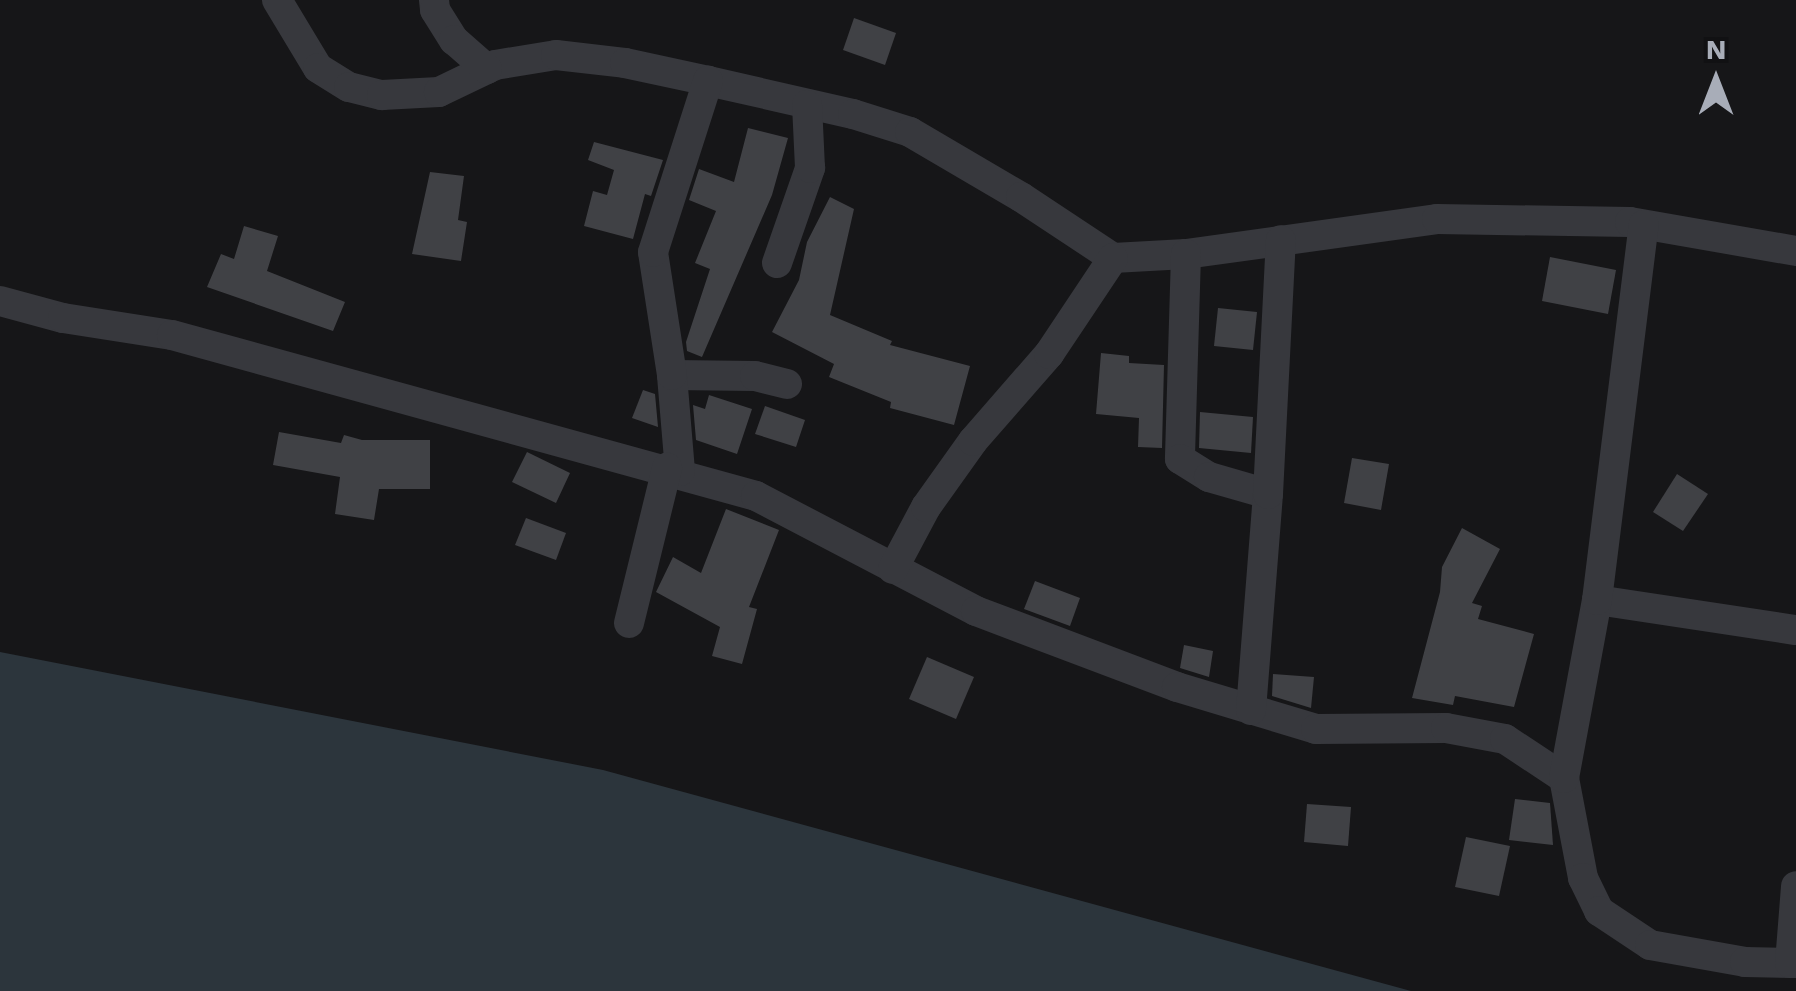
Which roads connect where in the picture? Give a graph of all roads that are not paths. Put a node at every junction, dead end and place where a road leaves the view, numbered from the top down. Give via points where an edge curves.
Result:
1 (277, 0) edge
2 (434, 0) edge
3 (488, 69) junction
4 (708, 81) junction
5 (807, 105) junction
6 (1644, 225) junction
7 (1281, 240) junction
8 (1796, 251) edge
9 (1186, 254) junction
10 (1112, 258) junction
11 (776, 263) dead end
12 (0, 302) edge
13 (672, 375) junction
14 (787, 384) dead end
15 (673, 470) junction
16 (1268, 494) junction
17 (893, 569) junction
18 (1597, 600) junction
19 (628, 623) dead end
20 (1796, 630) edge
21 (1251, 710) junction
22 (1564, 778) junction
23 (1796, 886) edge
24 (1793, 963) edge

1 - 3 street via 318,68 348,87 382,95 439,92
2 - 3 street via 454,40
3 - 4 street via 556,55
4 - 5 street
4 - 13 street via 653,252
5 - 10 street via 910,132
5 - 11 street via 810,168
6 - 7 street via 1437,219
6 - 8 street
6 - 18 street
7 - 9 street
7 - 16 street
9 - 10 street
9 - 16 street via 1180,459 1209,477
10 - 17 street via 1049,354 926,507
12 - 15 street via 172,335
13 - 14 street via 755,376
13 - 15 street
15 - 17 street via 810,520
15 - 19 street
16 - 21 street
17 - 21 street via 976,611
18 - 20 street
18 - 22 street
21 - 22 street via 1316,730 1446,728 1487,735 1505,739
22 - 24 street via 1582,878 1600,910 1650,945 1745,962
23 - 24 street

